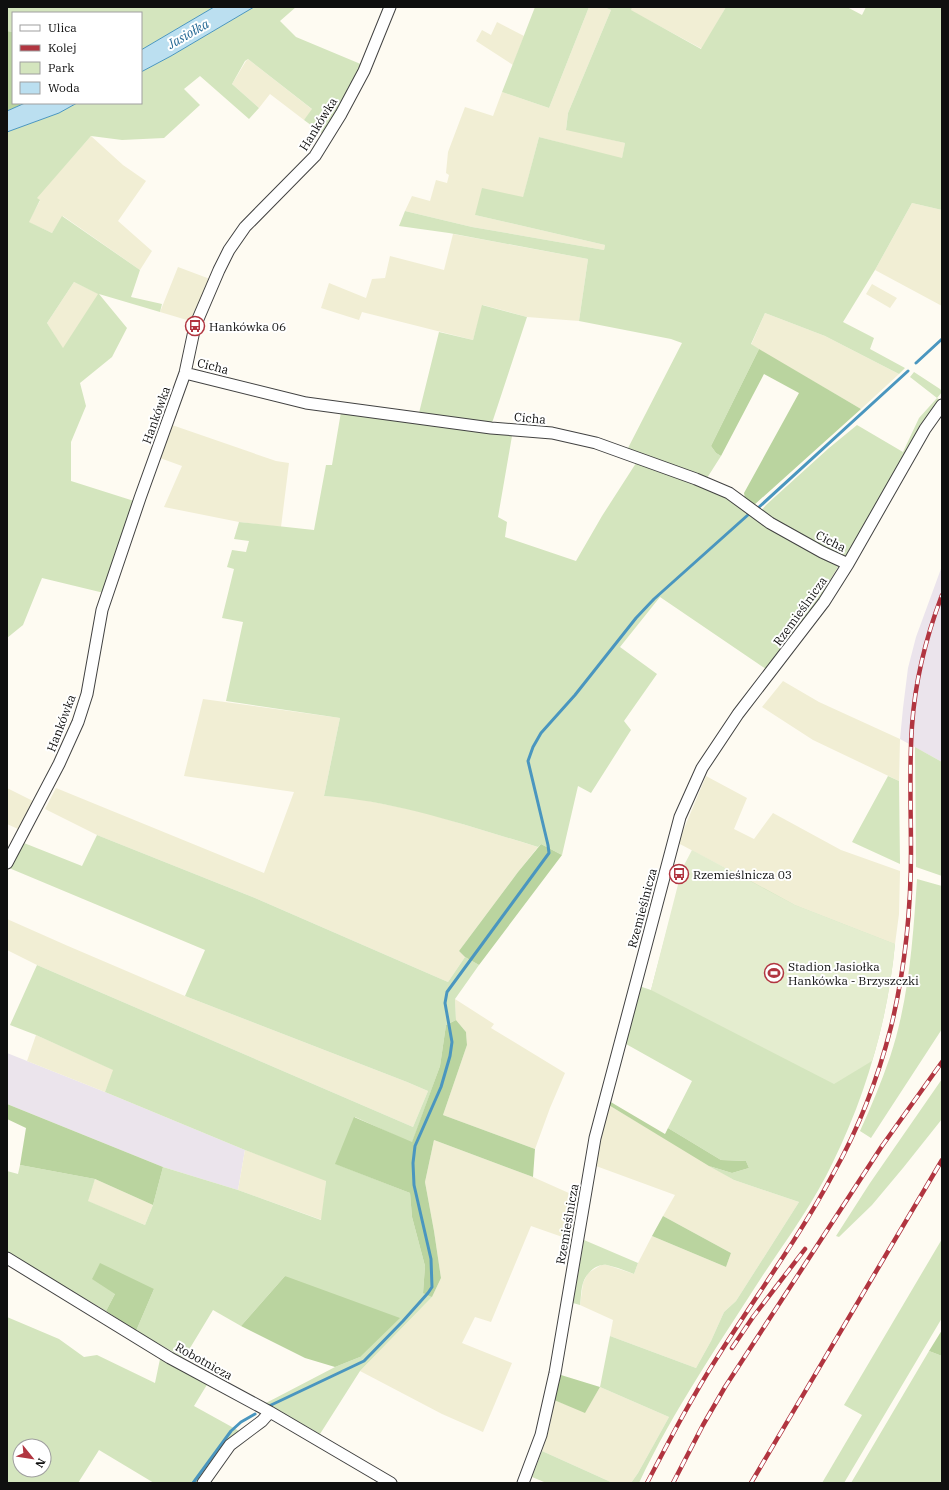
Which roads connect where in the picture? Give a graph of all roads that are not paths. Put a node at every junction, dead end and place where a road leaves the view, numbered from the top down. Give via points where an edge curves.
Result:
1 (390, 7) edge
2 (185, 373) junction
3 (942, 405) edge
4 (848, 564) junction
5 (7, 864) edge
6 (7, 1258) edge
7 (270, 1412) junction
8 (203, 1483) edge
9 (391, 1483) edge
10 (523, 1483) edge

1 - 2 street, Hankówka via 364,71 315,156 245,227 230,250 195,326
2 - 4 street, Cicha via 306,403 491,428 552,433 596,444 729,493 770,523
2 - 5 street, Hankówka via 102,610 87,694 78,722
3 - 4 street, Rzemieślnicza via 925,428
4 - 10 street, Rzemieślnicza via 824,602 738,714 702,768 680,817 595,1138 549,1402 541,1435
6 - 7 street, Robotnicza via 170,1358
7 - 8 street via 230,1446
7 - 9 street, Robotnicza

